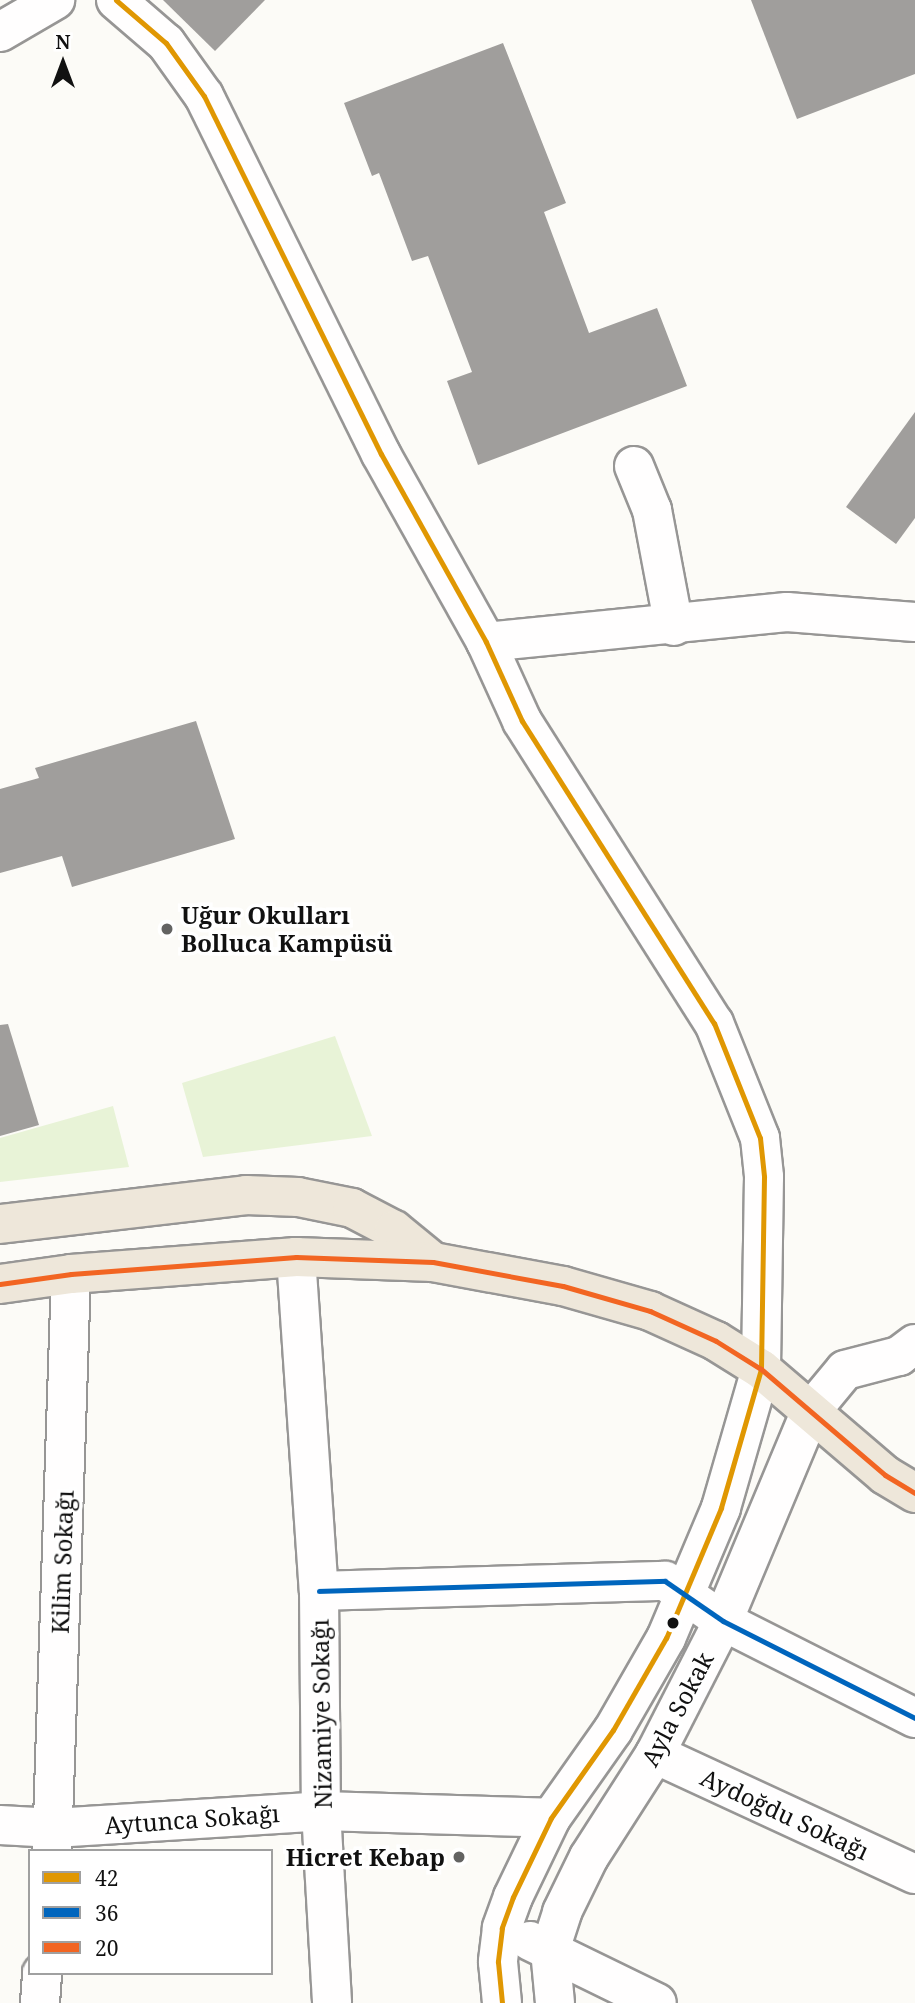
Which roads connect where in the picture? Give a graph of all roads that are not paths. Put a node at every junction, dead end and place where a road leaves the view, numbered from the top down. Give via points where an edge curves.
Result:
1 (55, 0) edge
2 (116, 0) edge
3 (0, 32) edge
4 (634, 466) dead end
5 (915, 622) edge
6 (674, 626) junction
7 (486, 642) junction
8 (0, 1224) edge
9 (296, 1258) junction
10 (433, 1262) junction
11 (71, 1274) junction
12 (0, 1284) edge
13 (910, 1354) edge
14 (761, 1368) junction
15 (811, 1411) junction
16 (915, 1493) edge
17 (319, 1591) junction
18 (684, 1593) junction
19 (723, 1621) junction
20 (915, 1718) edge
21 (655, 1754) junction
22 (321, 1811) junction
23 (551, 1818) junction
24 (0, 1825) edge
25 (53, 1840) edge
26 (915, 1874) edge
27 (502, 1928) junction
28 (550, 1950) junction
29 (42, 1975) edge
30 (40, 2003) edge
31 (332, 2003) edge
32 (502, 2003) edge
33 (555, 2003) edge
34 (657, 2003) edge

1 - 3 street
2 - 7 street via 166,43 204,96 382,454
4 - 6 street via 652,510
5 - 6 street via 787,612
6 - 7 street
7 - 14 street via 522,721 714,1023 743,1090 760,1138 764,1177
8 - 10 main road via 246,1195 298,1197 352,1208 394,1230
9 - 10 main road
9 - 11 main road
9 - 17 street, Nizamiye Sokağı
10 - 14 main road via 563,1286 650,1311
11 - 12 main road
11 - 25 street, Kilim Sokağı
13 - 15 street, Ayla Sokak via 845,1370
14 - 15 main road
14 - 18 street via 721,1508
15 - 16 main road via 885,1475
15 - 19 street, Ayla Sokak
17 - 18 street via 665,1581
17 - 22 street, Nizamiye Sokağı
18 - 19 street
18 - 23 street via 666,1638 613,1730
19 - 20 street
19 - 21 street, Ayla Sokak
21 - 26 street, Aydoğdu Sokağı
21 - 28 street, Ayla Sokak via 589,1857 562,1912
22 - 23 street, Aytunca Sokağı
22 - 25 street, Aytunca Sokağı
22 - 31 street, Nizamiye Sokağı
23 - 27 street
24 - 25 street, Aytunca Sokağı
27 - 28 street
27 - 32 street via 498,1962
28 - 33 street, Ayla Sokak
28 - 34 street
29 - 30 street

